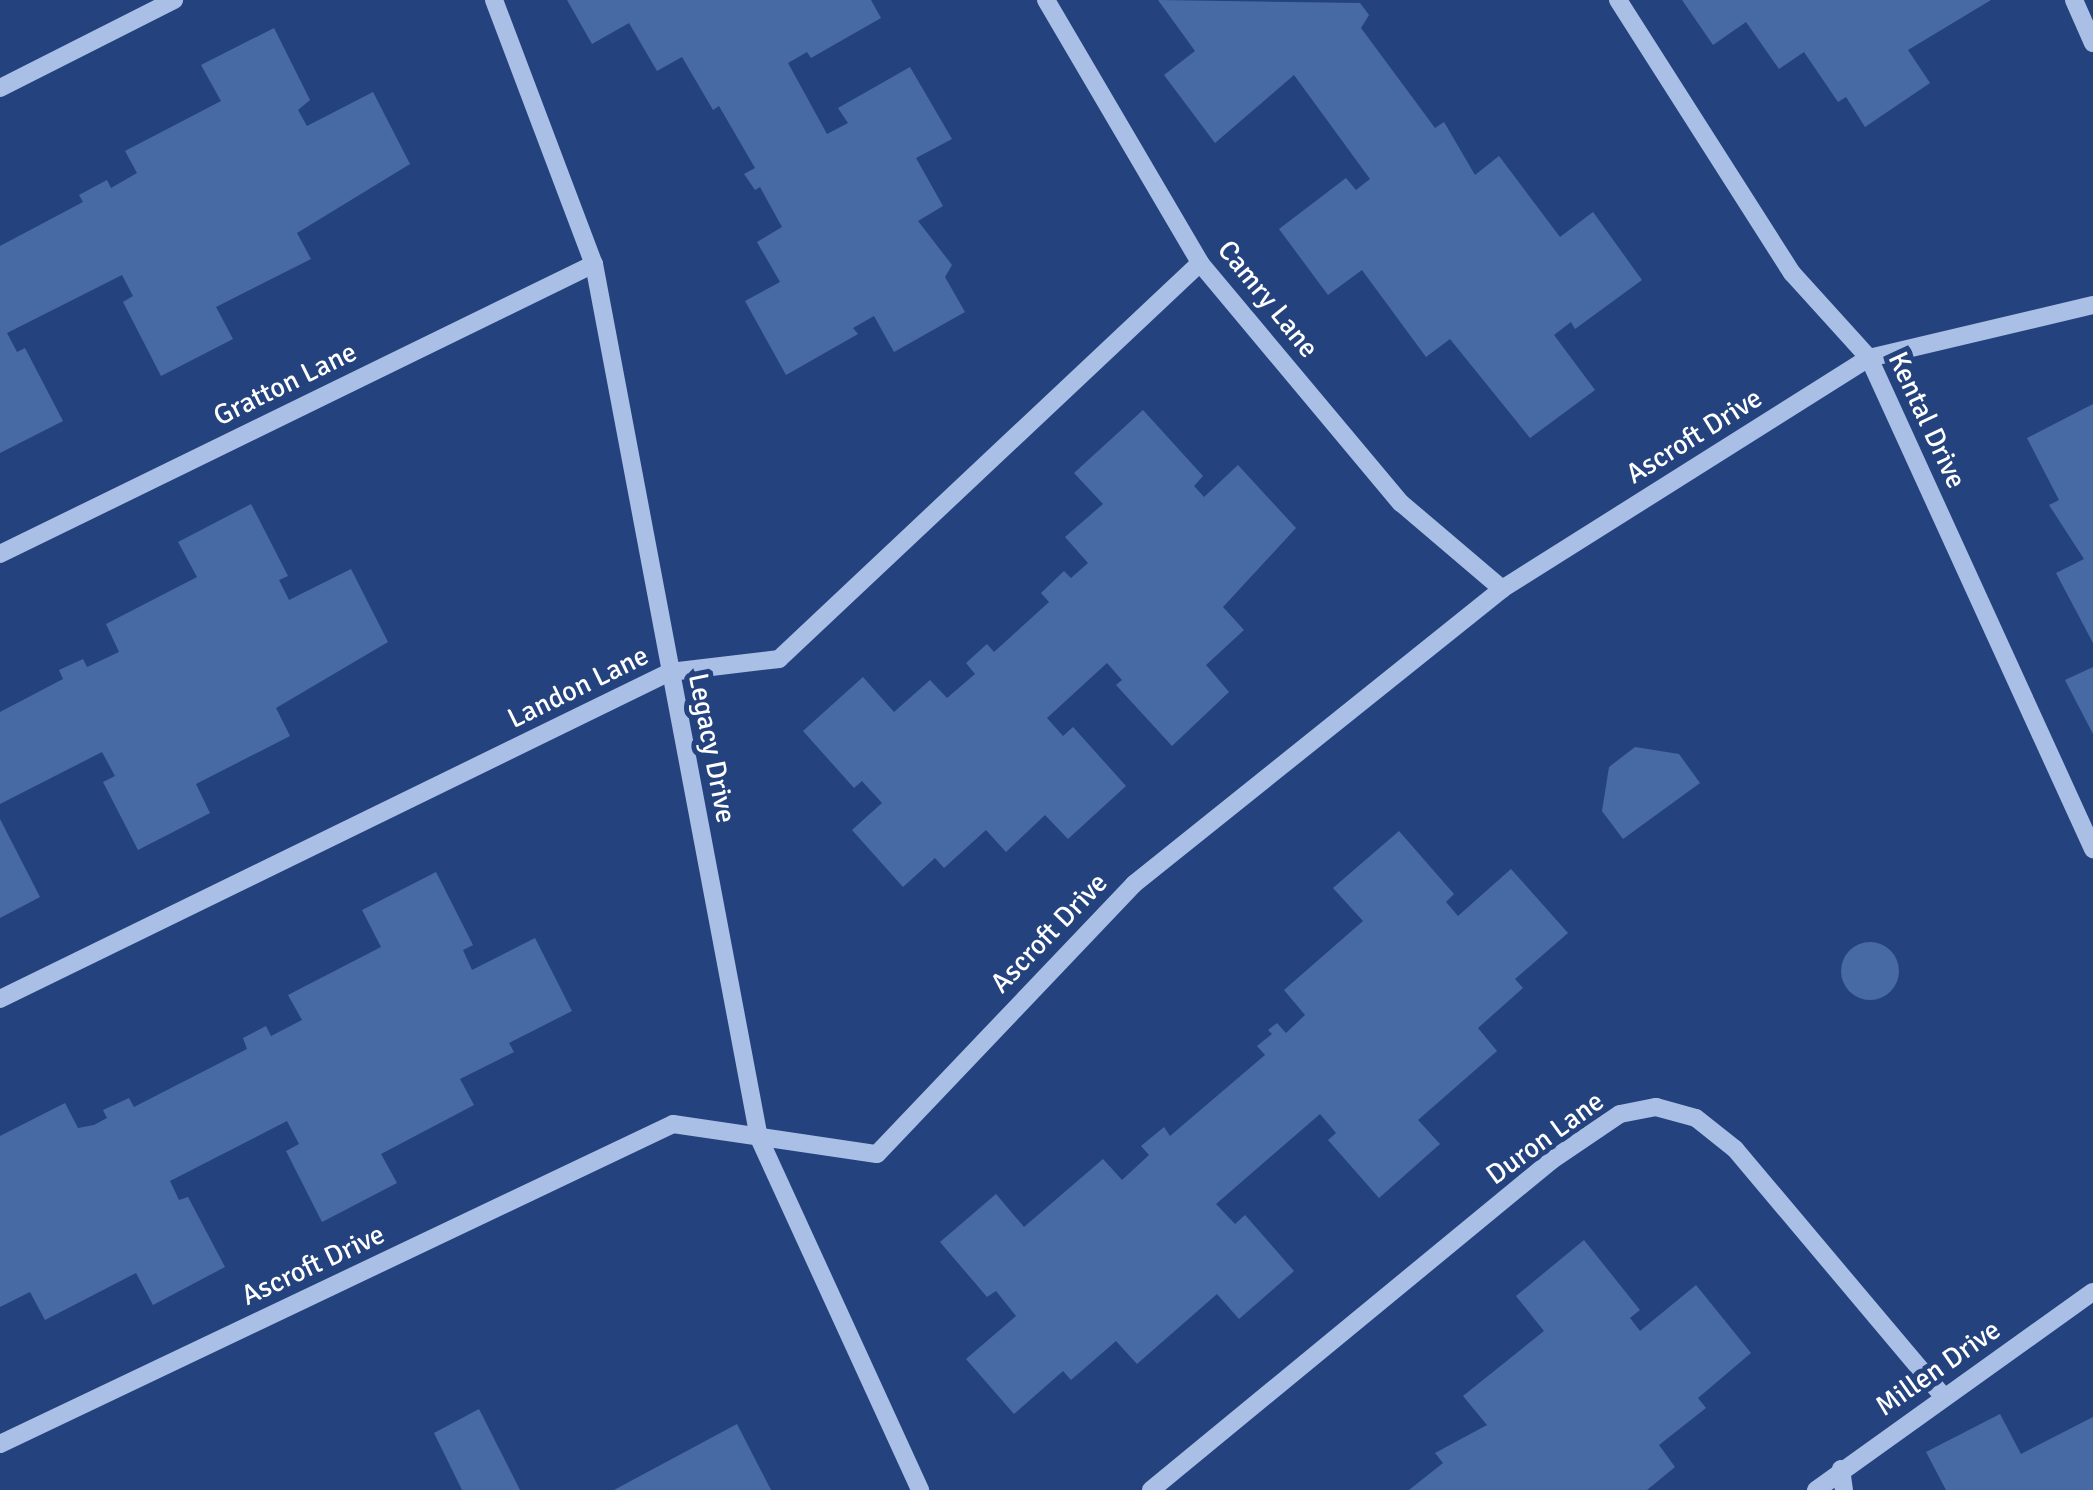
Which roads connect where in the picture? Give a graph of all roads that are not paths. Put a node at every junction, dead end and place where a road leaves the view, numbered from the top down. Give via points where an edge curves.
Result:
1 (174, 0) edge
2 (494, 0) edge
3 (1046, 0) edge
4 (1618, 0) edge
5 (2074, 0) edge
6 (2093, 43) edge
7 (0, 88) edge
8 (594, 264) junction
9 (1200, 264) junction
10 (2093, 305) edge
11 (1869, 358) junction
12 (0, 554) edge
13 (1502, 589) junction
14 (670, 672) junction
15 (2093, 849) edge
16 (0, 999) edge
17 (759, 1138) junction
18 (2093, 1292) edge
19 (1944, 1398) junction
20 (0, 1444) edge
21 (1841, 1469) junction
22 (920, 1490) edge
23 (1151, 1490) edge
24 (1816, 1490) edge
25 (1844, 1490) edge

1 - 7 street
2 - 8 street, Legacy Drive
3 - 9 street, Camry Lane
4 - 11 street, Kental Drive via 1792,273
5 - 6 street
8 - 12 street, Gratton Lane
8 - 14 street, Legacy Drive
9 - 13 street, Camry Lane via 1402,503
9 - 14 street, Landon Lane via 779,660
10 - 11 street, Ascroft Drive
11 - 13 street, Ascroft Drive
11 - 15 street, Kental Drive
13 - 17 street, Ascroft Drive via 1134,884 877,1154
14 - 16 street, Landon Lane
14 - 17 street, Legacy Drive
17 - 20 street, Ascroft Drive via 673,1124
17 - 22 street, Legacy Drive
18 - 19 street, Millen Drive
19 - 21 street, Millen Drive
19 - 23 street, Duron Lane via 1735,1149 1696,1118 1656,1107 1620,1114 1552,1160
21 - 24 street, Millen Drive
21 - 25 street

